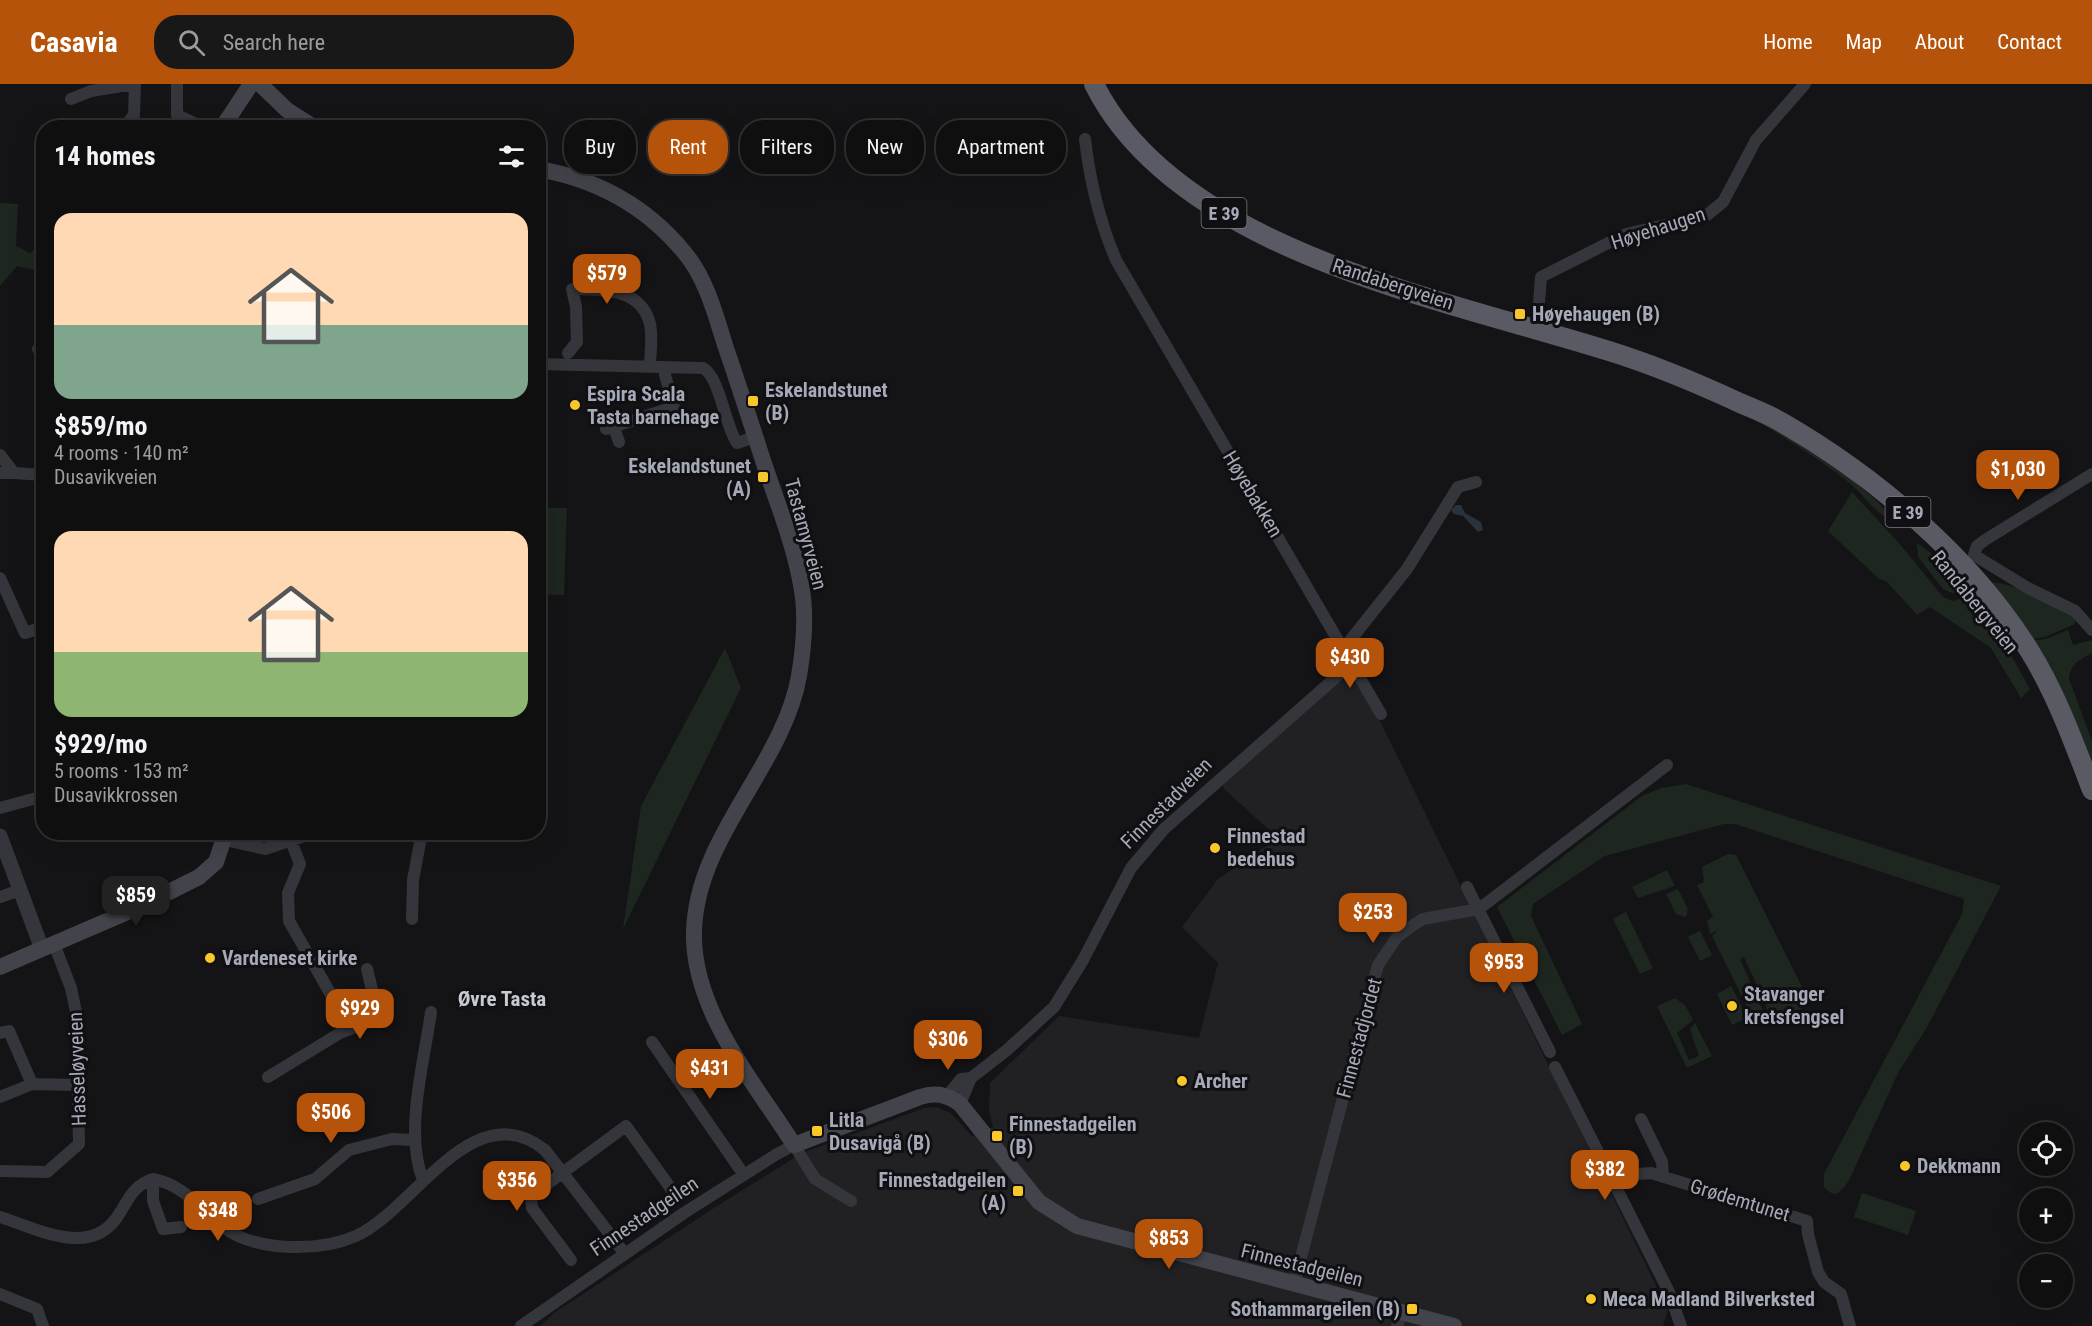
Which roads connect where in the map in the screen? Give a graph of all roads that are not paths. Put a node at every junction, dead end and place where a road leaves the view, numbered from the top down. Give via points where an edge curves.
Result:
1 (134, 84) edge
2 (177, 84) edge
3 (1094, 84) edge
4 (1805, 84) edge
5 (259, 86) edge
6 (71, 99) dead end
7 (130, 120) edge
8 (187, 120) edge
9 (227, 120) edge
10 (303, 120) edge
11 (1085, 139) dead end
12 (546, 170) edge
13 (1537, 329) junction
14 (568, 352) dead end
15 (546, 364) edge
16 (650, 367) junction
17 (665, 367) junction
18 (1742, 404) junction
19 (755, 437) junction
20 (619, 441) dead end
21 (0, 455) edge
22 (0, 473) edge
23 (14, 473) junction
24 (36, 474) edge
25 (2092, 474) edge
26 (1476, 482) dead end
27 (0, 578) edge
28 (36, 630) edge
29 (2092, 630) edge
30 (1344, 648) junction
31 (1352, 663) junction
32 (1382, 714) dead end
33 (1667, 765) dead end
34 (2092, 790) edge
35 (36, 798) edge
36 (2092, 805) edge
37 (0, 808) edge
38 (0, 836) edge
39 (224, 840) edge
40 (238, 840) edge
41 (420, 840) edge
42 (291, 841) joint
43 (1467, 886) dead end
44 (20, 890) junction
45 (0, 897) edge
46 (1479, 909) junction
47 (412, 919) dead end
48 (48, 946) junction
49 (0, 967) edge
50 (367, 969) dead end
51 (431, 1012) dead end
52 (350, 1028) junction
53 (0, 1033) edge
54 (652, 1042) dead end
55 (1550, 1052) dead end
56 (1555, 1067) dead end
57 (268, 1077) dead end
58 (32, 1084) junction
59 (76, 1085) junction
60 (0, 1097) edge
61 (953, 1100) junction
62 (1641, 1119) dead end
63 (413, 1140) junction
64 (794, 1145) junction
65 (0, 1171) edge
66 (562, 1172) junction
67 (744, 1175) junction
68 (1663, 1177) junction
69 (153, 1179) junction
70 (423, 1180) junction
71 (1614, 1186) junction
72 (672, 1190) dead end
73 (258, 1199) dead end
74 (850, 1202) dead end
75 (0, 1217) edge
76 (181, 1227) dead end
77 (625, 1254) junction
78 (571, 1260) dead end
79 (1294, 1284) junction
80 (0, 1294) edge
81 (1399, 1319) edge
82 (43, 1326) edge
83 (521, 1326) edge
84 (1454, 1326) edge
85 (1681, 1326) edge
86 (1850, 1326) edge

1 - 6 street via 91,91
1 - 7 street via 134,115
2 - 8 street via 177,115
3 - 13 highway, Randabergveien / E 39 via 1123,130 1152,162 1253,231 1346,269
4 - 13 street, Høyehaugen via 1756,140 1723,202 1707,216 1626,234 1541,278
5 - 9 main road
5 - 10 main road
11 - 30 street, Høyebakken via 1091,188 1116,260
12 - 19 main road, Tastamyrveien via 563,173 635,205 685,253 706,287
13 - 18 highway, Randabergveien / E 39 via 1648,364
14 - 16 street via 577,342 572,289 612,290 627,294 645,312 650,326
15 - 16 street
16 - 17 street
17 - 19 street via 706,369 737,443
17 - 20 street via 674,407 610,428
18 - 34 highway, Randabergveien / E 39 via 1781,422 1838,460 1905,510 1950,551 2028,649 2058,707
18 - 36 highway, Randabergveien / E 39 via 1835,464 1877,497 1962,581 2023,661 2071,754
19 - 64 main road, Tastamyrveien via 801,584 805,625 790,710 702,880 696,907 695,963 702,993 714,1019
21 - 23 street
22 - 23 street
23 - 24 street
25 - 29 street, Randabergveien via 1985,540 1974,555 2075,611
26 - 30 street via 1458,487 1407,569
27 - 28 street via 25,633
30 - 31 street, Høyebakken
31 - 32 street, Høyebakken
31 - 61 street, Finnestadveien via 1164,829 1131,868 1054,1006 1029,1032 971,1078 961,1079
33 - 46 street, Finnestadjordet
35 - 37 street
38 - 44 street
39 - 48 main road via 216,862 199,877
40 - 42 street via 266,849
41 - 47 street via 413,880
42 - 52 street via 300,864 288,893 289,921
43 - 46 street
44 - 45 street
44 - 48 street
46 - 55 street
46 - 79 street, Finnestadjordet via 1423,919 1396,937 1378,965
48 - 49 main road
48 - 59 street, Hasseløyveien via 71,988 76,1012
50 - 52 street via 375,1020
51 - 63 street
52 - 57 street
53 - 58 street via 9,1030
54 - 67 street
56 - 71 street
58 - 59 street
58 - 60 street
59 - 65 street, Hasseløyveien via 78,1146 47,1172
61 - 64 main road via 938,1094 920,1097
61 - 79 main road, Finnestadgeilen via 1030,1192 1061,1218 1092,1232
62 - 68 street, Grødemtunet via 1662,1162
63 - 70 street
63 - 73 street via 392,1139 349,1150 315,1179
64 - 67 street, Finnestadgeilen
64 - 74 street via 815,1179
66 - 70 street via 535,1141 511,1134 473,1142
66 - 72 street via 626,1126
66 - 77 street
66 - 78 street via 533,1194 530,1203
67 - 77 street, Finnestadgeilen
68 - 71 street, Grødemtunet via 1642,1173
68 - 86 street, Grødemtunet via 1807,1221 1818,1272 1824,1282 1841,1294
69 - 70 street via 183,1190 233,1233 257,1242 292,1245 315,1245 355,1236 371,1227
69 - 75 street via 136,1188 112,1224 87,1238 66,1239
69 - 76 street via 153,1201 163,1229
71 - 85 street via 1669,1292
77 - 83 street, Finnestadgeilen
79 - 81 main road, Finnestadgeilen
80 - 82 street via 37,1309
81 - 84 main road, Finnestadgeilen

